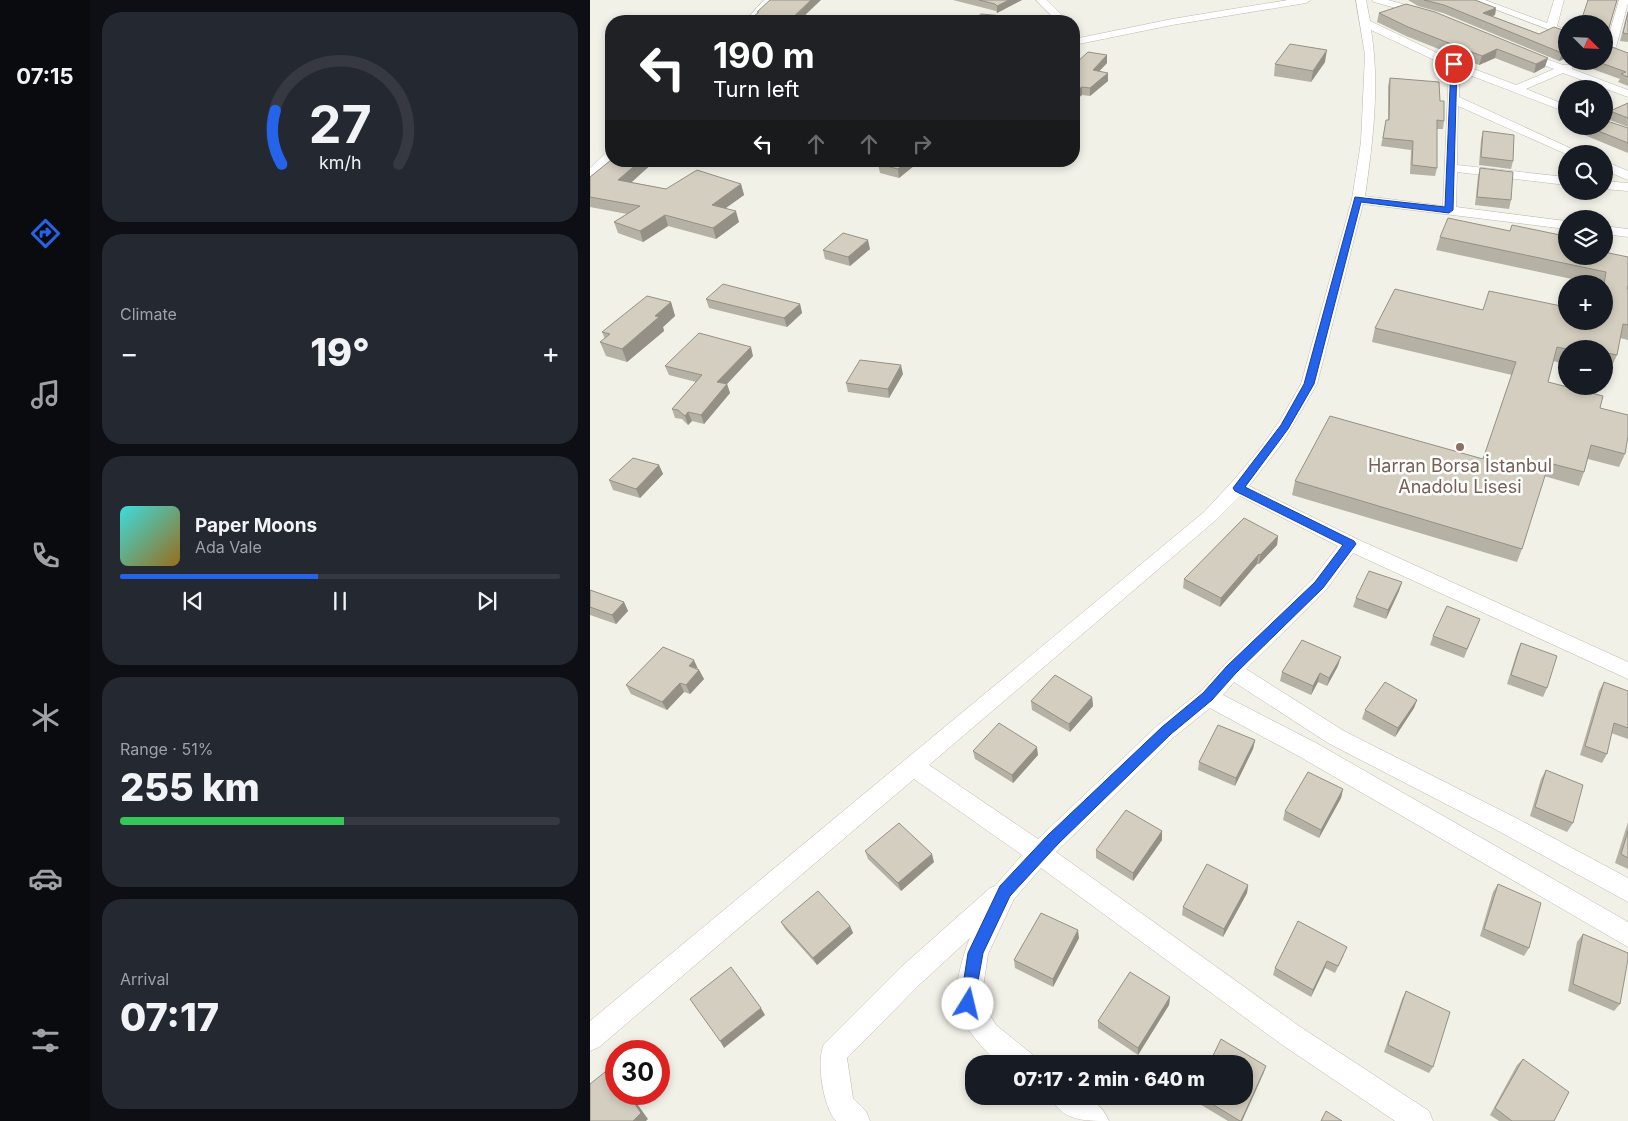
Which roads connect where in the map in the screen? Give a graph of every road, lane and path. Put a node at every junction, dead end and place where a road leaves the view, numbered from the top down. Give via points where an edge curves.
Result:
1 (769, 0) edge
2 (1041, 0) edge
3 (1306, 0) edge
4 (1361, 0) edge
5 (1378, 0) edge
6 (1476, 0) edge
7 (1559, 0) edge
8 (1624, 0) edge
9 (1389, 1) edge
10 (1507, 2) dead end
11 (1492, 6) junction
12 (755, 15) edge
13 (1057, 15) edge
14 (1438, 17) edge
15 (1365, 23) junction
16 (1551, 28) junction
17 (1558, 31) edge
18 (1613, 41) edge
19 (1080, 42) edge
20 (1516, 50) edge
21 (1454, 64) junction
22 (1558, 67) edge
23 (1561, 70) edge
24 (1566, 70) edge
25 (1516, 89) junction
26 (1628, 94) edge
27 (1453, 99) junction
28 (1558, 106) edge
29 (1558, 146) edge
30 (605, 161) edge
31 (1450, 168) junction
32 (1613, 169) edge
33 (590, 175) edge
34 (1628, 176) edge
35 (1558, 180) edge
36 (1613, 186) edge
37 (1628, 187) edge
38 (1358, 199) junction
39 (1449, 210) junction
40 (1558, 225) edge
41 (1613, 232) edge
42 (1628, 234) edge
43 (1239, 488) junction
44 (1350, 544) junction
45 (1232, 670) junction
46 (1628, 671) edge
47 (1208, 697) junction
48 (914, 767) junction
49 (1039, 854) junction
50 (1005, 891) junction
51 (1628, 891) edge
52 (1628, 935) edge
53 (590, 1038) edge
54 (1013, 1055) edge
55 (1075, 1105) edge
56 (856, 1121) edge
57 (1095, 1121) edge
58 (1419, 1121) edge

1 - 12 street
2 - 13 street
3 - 19 street via 1172,22
4 - 15 street
5 - 9 street
6 - 11 street
7 - 16 street
8 - 18 street
9 - 14 street
10 - 11 street
11 - 16 street
15 - 21 street
15 - 38 street via 1370,55 1370,104
16 - 17 street
20 - 22 street
21 - 25 street
21 - 27 street
23 - 25 street
24 - 26 street
25 - 28 street
27 - 29 street
27 - 31 street
30 - 33 street
31 - 35 street
31 - 39 street
32 - 34 street
36 - 37 street
38 - 39 street
38 - 43 street via 1309,384 1285,426
39 - 40 street
41 - 42 street
43 - 44 street
43 - 48 street
44 - 45 street via 1319,585
44 - 46 street
45 - 47 street
45 - 51 street via 1336,736
47 - 49 street via 1166,730
47 - 52 street
48 - 49 street
48 - 53 street
49 - 50 street
49 - 58 street via 1290,1035
50 - 54 street via 976,953 968,1004 987,1034
50 - 56 street via 910,976 833,1053 840,1105
55 - 57 street

